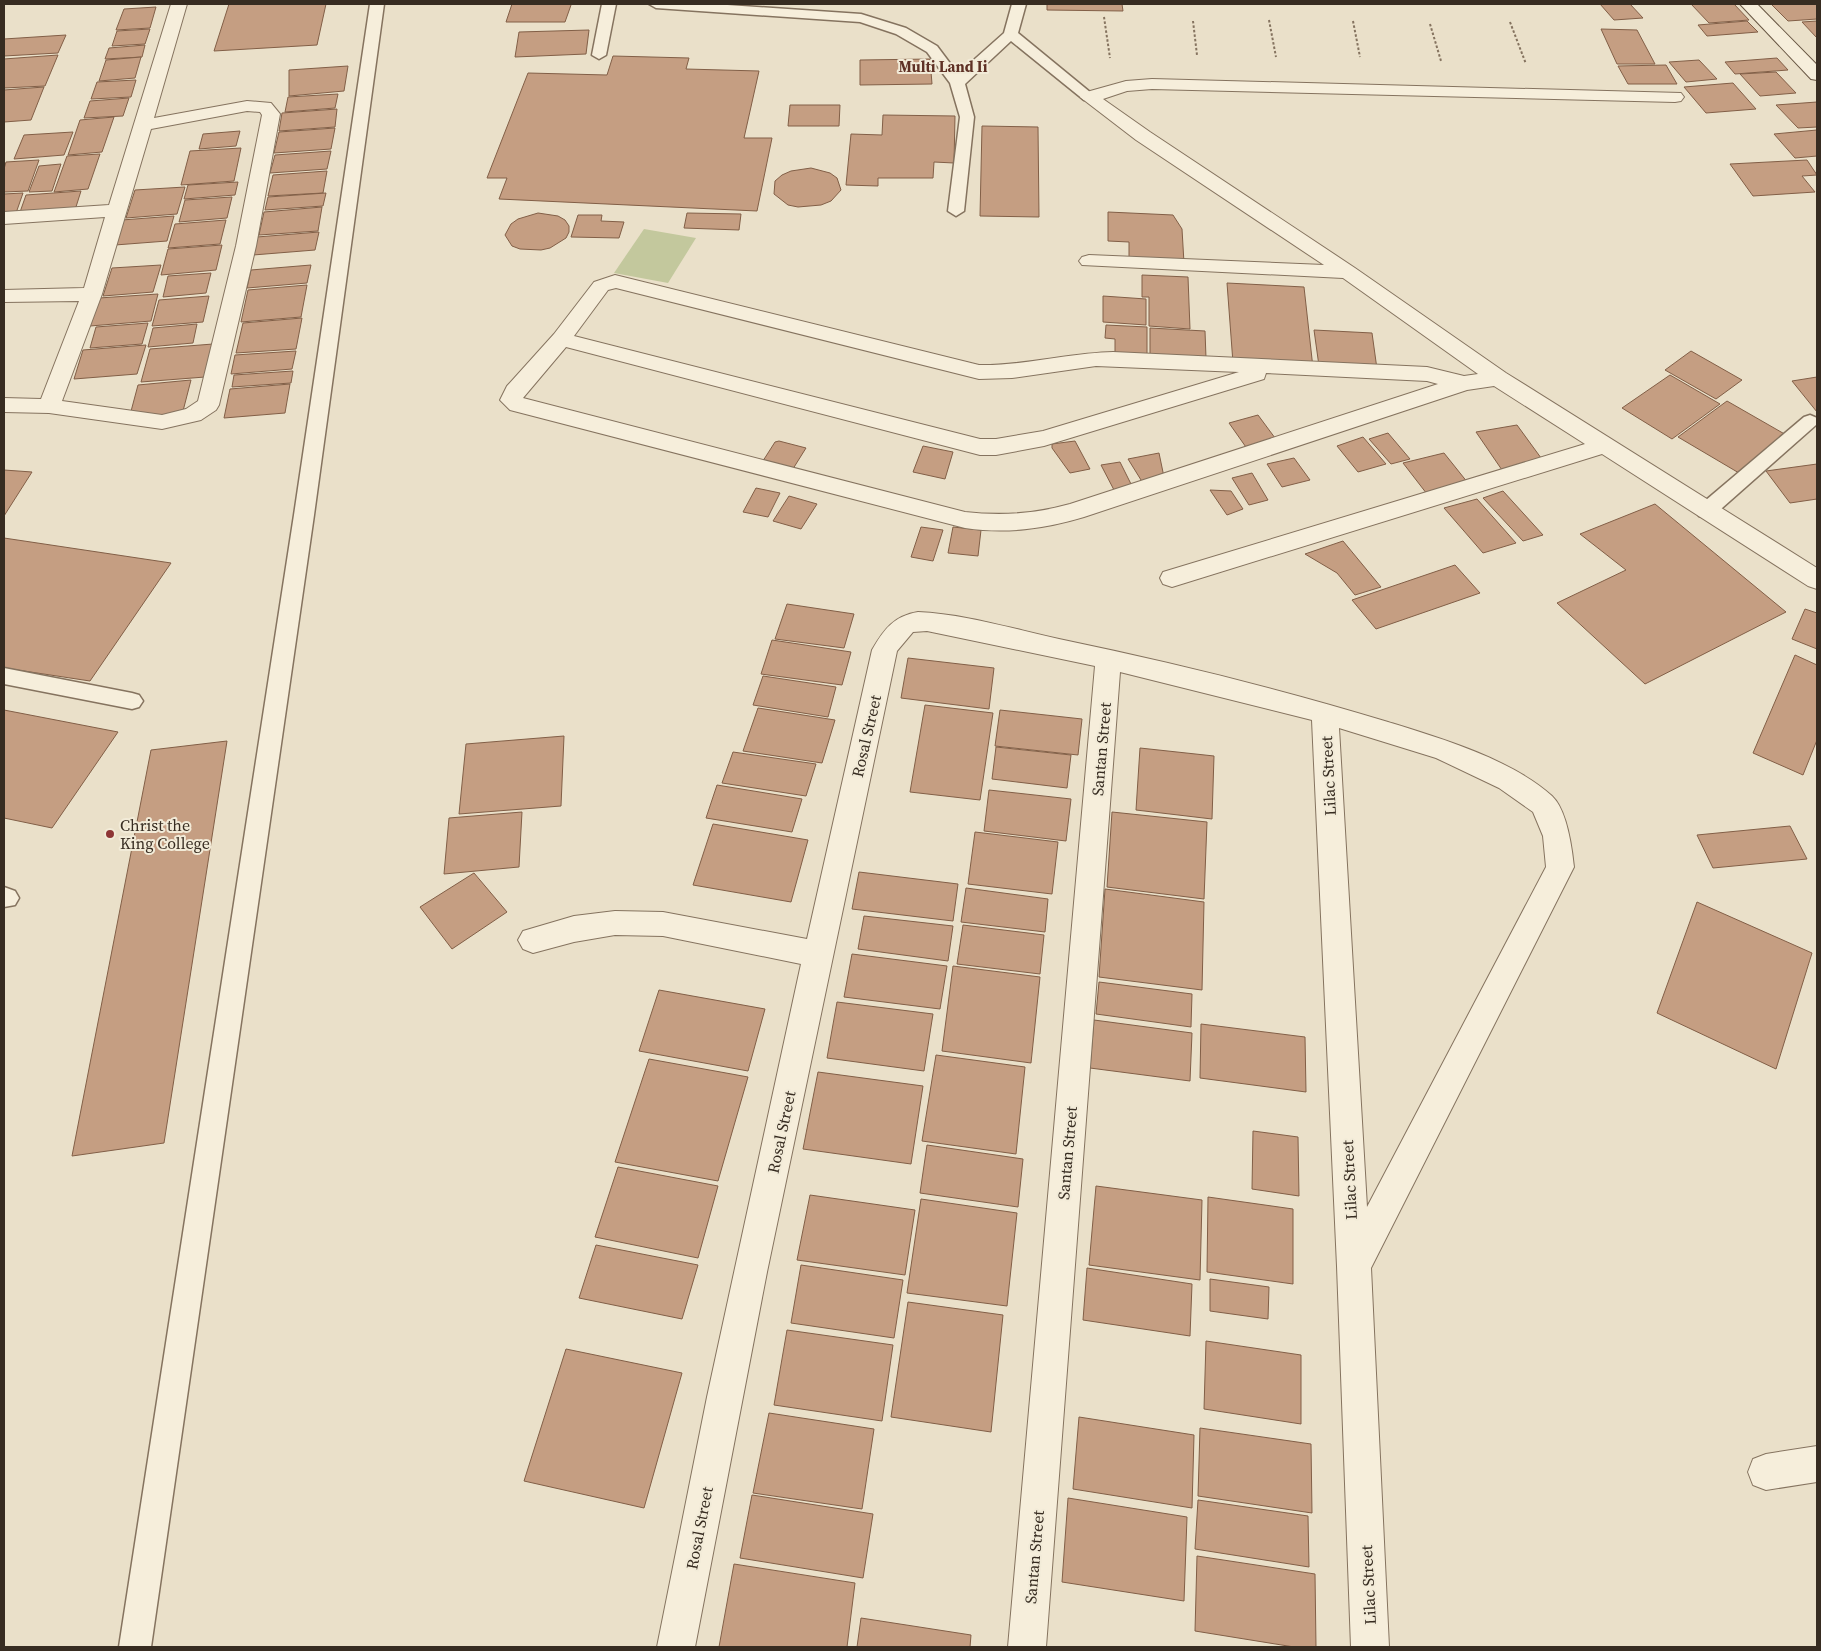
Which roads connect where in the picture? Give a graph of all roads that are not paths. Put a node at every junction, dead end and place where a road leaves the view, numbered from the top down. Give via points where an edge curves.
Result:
1 (179, 4) edge
2 (377, 4) edge
3 (609, 4) edge
4 (656, 4) edge
5 (1019, 4) edge
6 (1748, 4) edge
7 (1011, 34) junction
8 (599, 55) dead end
9 (1817, 75) edge
10 (957, 83) junction
11 (1089, 97) junction
12 (1675, 97) dead end
13 (144, 125) junction
14 (116, 210) junction
15 (956, 211) dead end
16 (4, 218) edge
17 (1089, 262) dead end
18 (1348, 272) junction
19 (92, 294) junction
20 (4, 296) edge
21 (561, 339) junction
22 (1273, 368) junction
23 (1498, 378) junction
24 (1464, 383) junction
25 (4, 405) edge
26 (49, 406) junction
27 (1810, 421) dead end
28 (1603, 446) junction
29 (1706, 511) junction
30 (1172, 578) dead end
31 (1817, 580) edge
32 (1108, 659) junction
33 (4, 676) edge
34 (132, 701) dead end
35 (1325, 713) junction
36 (532, 940) dead end
37 (818, 954) junction
38 (1354, 1266) junction
39 (1817, 1464) edge
40 (1766, 1472) dead end
41 (135, 1647) edge
42 (676, 1647) edge
43 (1027, 1647) edge
44 (1370, 1647) edge

1 - 13 street
2 - 41 lane
3 - 8 lane
4 - 10 lane via 862,18 901,31 932,48
5 - 7 lane
6 - 9 street
7 - 10 lane
7 - 11 lane
10 - 15 lane via 967,117
11 - 12 street via 1126,86 1152,84
11 - 18 street
13 - 14 street
13 - 26 street via 248,106 265,107 271,114 246,246 208,405 193,415 162,422
14 - 16 street
14 - 19 street
17 - 18 street
18 - 23 street
19 - 20 street
19 - 26 street
21 - 22 street via 961,443 996,447 1044,438
21 - 22 street via 601,286 615,281 979,372 1024,371 1090,359
21 - 24 street via 512,395 514,403 964,520 993,524 1047,520
22 - 24 street via 1427,374
23 - 24 street
23 - 28 street
25 - 26 street
27 - 29 lane
28 - 29 street
28 - 30 street
29 - 31 street
32 - 35 street
32 - 37 street, Rosal Street via 927,622 905,624 893,636 886,650
32 - 43 street, Santan Street
33 - 34 lane
35 - 38 street, Lilac Street
35 - 38 street via 1444,750 1509,780 1544,806 1557,836 1560,867
36 - 37 street via 615,923 663,924
37 - 42 street, Rosal Street
38 - 44 street, Lilac Street
39 - 40 street

